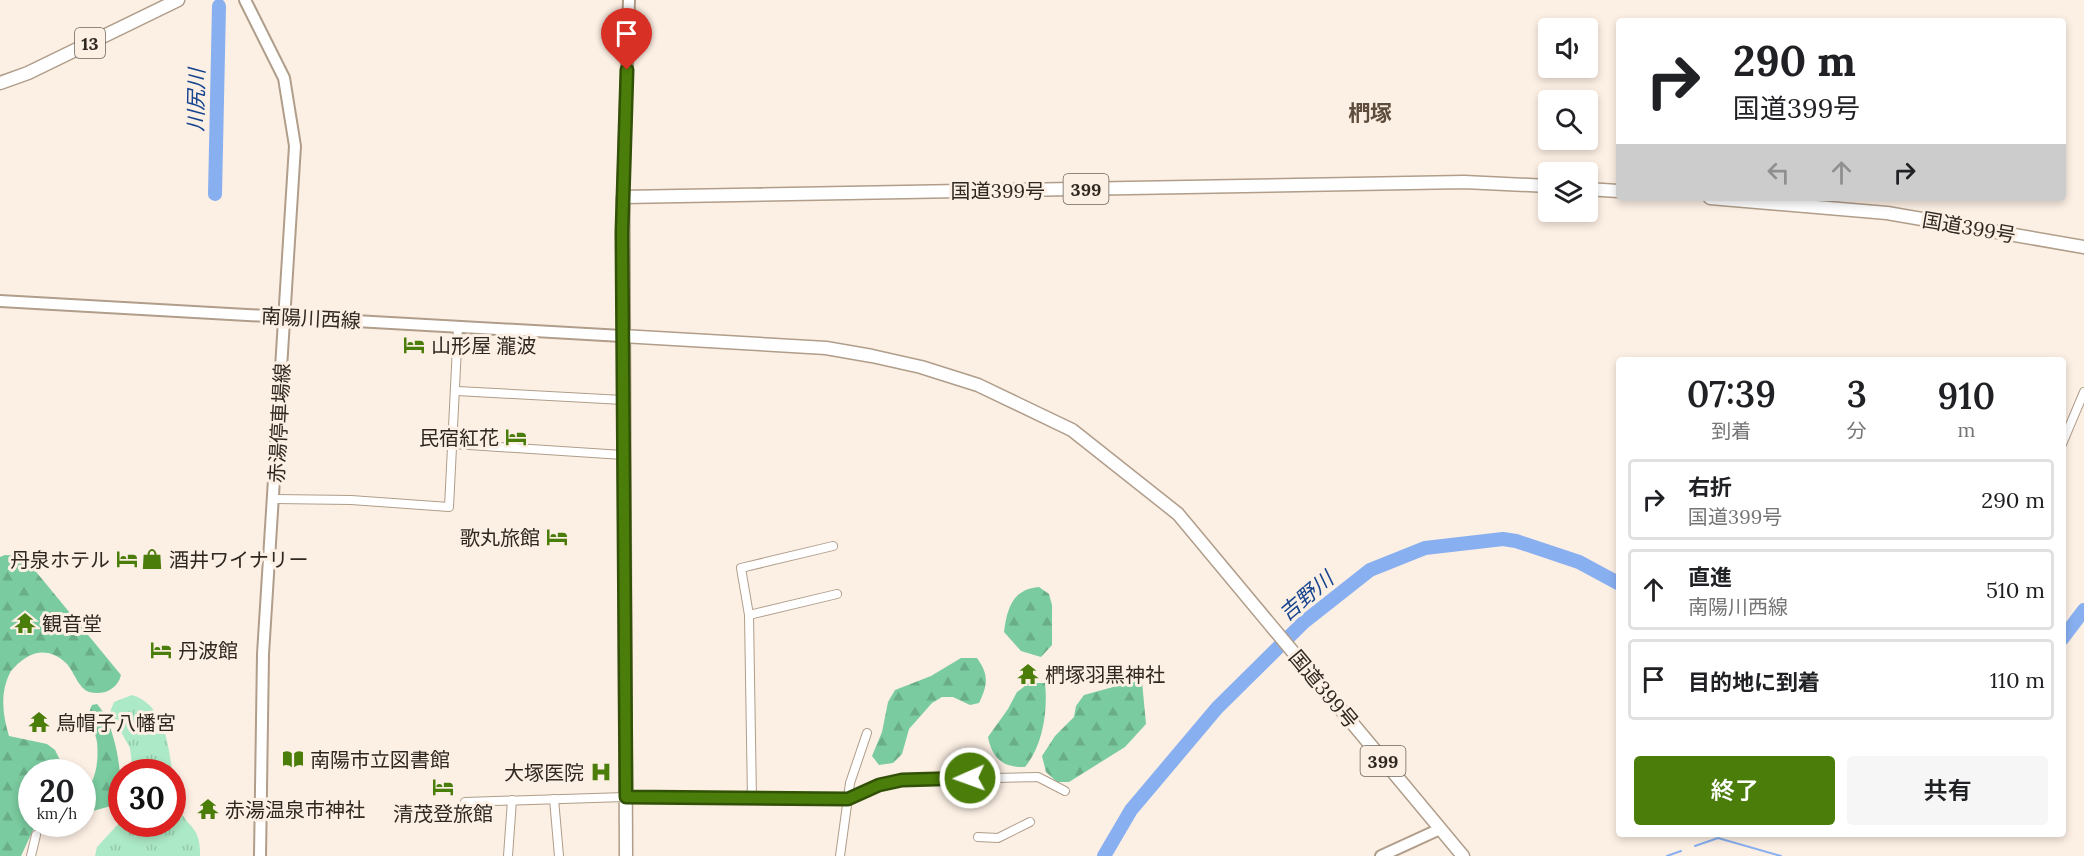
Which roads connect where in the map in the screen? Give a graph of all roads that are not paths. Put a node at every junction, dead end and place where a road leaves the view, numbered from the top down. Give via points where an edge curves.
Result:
1 (178, 0) edge
2 (245, 0) edge
3 (629, 0) edge
4 (0, 82) edge
5 (1538, 186) edge
6 (1598, 190) edge
7 (1616, 191) edge
8 (623, 197) junction
9 (1745, 201) edge
10 (2084, 247) edge
11 (0, 301) edge
12 (285, 317) junction
13 (458, 327) junction
14 (622, 336) junction
15 (457, 391) junction
16 (2084, 392) edge
17 (623, 400) junction
18 (2066, 435) edge
19 (454, 444) junction
20 (623, 455) junction
21 (275, 499) junction
22 (833, 546) dead end
23 (837, 594) dead end
24 (749, 615) junction
25 (867, 733) dead end
26 (1065, 791) dead end
27 (626, 797) junction
28 (554, 799) junction
29 (848, 799) junction
30 (512, 800) junction
31 (752, 800) junction
32 (465, 802) dead end
33 (1030, 822) dead end
34 (1440, 829) junction
35 (36, 837) edge
36 (978, 837) dead end
37 (31, 856) edge
38 (260, 856) edge
39 (508, 856) edge
40 (559, 856) edge
41 (626, 856) edge
42 (840, 856) edge
43 (1381, 856) edge
44 (1463, 856) edge

1 - 4 highway, 13 via 28,73
2 - 12 main road, 赤湯停車場線 via 284,78 293,124 295,160
3 - 8 main road
5 - 8 highway, 国道399号 / 399 via 1464,182
6 - 7 highway
8 - 14 highway
9 - 10 highway, 国道399号 via 1887,213
11 - 12 main road, 南陽川西線
12 - 13 main road, 南陽川西線
12 - 21 main road, 赤湯停車場線
13 - 14 main road, 南陽川西線
13 - 15 street
14 - 17 highway
14 - 34 highway, 国道399号 / 399 via 826,348 921,367 1011,399 1072,430 1178,514
15 - 17 street
15 - 19 street
16 - 18 street
17 - 20 highway
19 - 20 street
19 - 21 street via 449,507
20 - 27 highway
21 - 38 main road, 赤湯停車場線 via 263,654
22 - 24 street via 741,568
23 - 24 street
24 - 31 street
25 - 29 street
26 - 29 street via 1038,777 902,780
27 - 28 street
27 - 31 street
27 - 41 highway
28 - 30 street
28 - 40 street
29 - 31 street
29 - 42 street
30 - 32 street
30 - 39 street
33 - 36 street via 998,838
34 - 43 main road
34 - 44 highway, 国道399号 / 399
35 - 37 street

